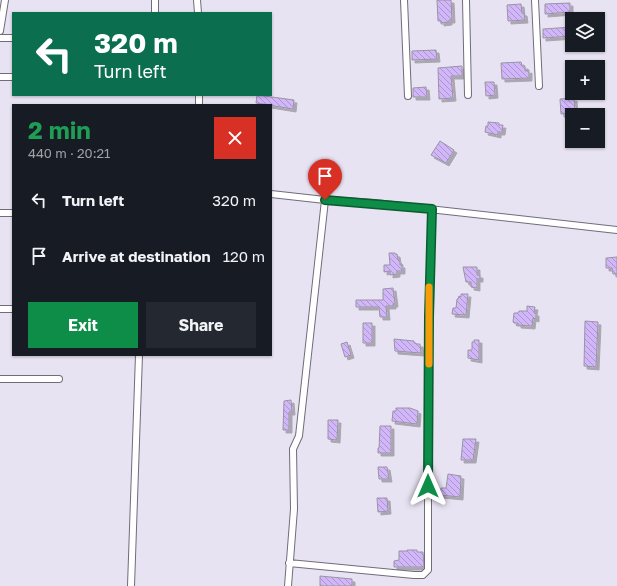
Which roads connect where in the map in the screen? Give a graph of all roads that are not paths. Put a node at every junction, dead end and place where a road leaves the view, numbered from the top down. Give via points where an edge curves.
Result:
1 (4, 0) edge
2 (156, 0) edge
3 (197, 0) edge
4 (404, 0) edge
5 (466, 0) edge
6 (535, 0) edge
7 (155, 12) edge
8 (198, 12) edge
9 (0, 31) edge
10 (0, 38) edge
11 (12, 38) edge
12 (12, 76) edge
13 (0, 77) edge
14 (539, 86) dead end
15 (408, 96) dead end
16 (468, 96) dead end
17 (272, 194) edge
18 (325, 200) junction
19 (432, 209) junction
20 (0, 213) edge
21 (12, 213) edge
22 (617, 230) edge
23 (0, 309) edge
24 (12, 309) edge
25 (139, 356) edge
26 (0, 379) edge
27 (59, 379) dead end
28 (289, 562) junction
29 (131, 586) edge
30 (288, 586) edge

1 - 9 street
2 - 7 street
3 - 8 street
4 - 15 street
5 - 16 street
6 - 14 street
10 - 11 street
12 - 13 street
17 - 18 street
18 - 19 street
18 - 28 street via 299,436 293,449 294,509
19 - 22 street
19 - 28 street via 428,357 428,570 423,575 414,575
20 - 21 street
23 - 24 street
25 - 29 street
26 - 27 street
28 - 30 street

